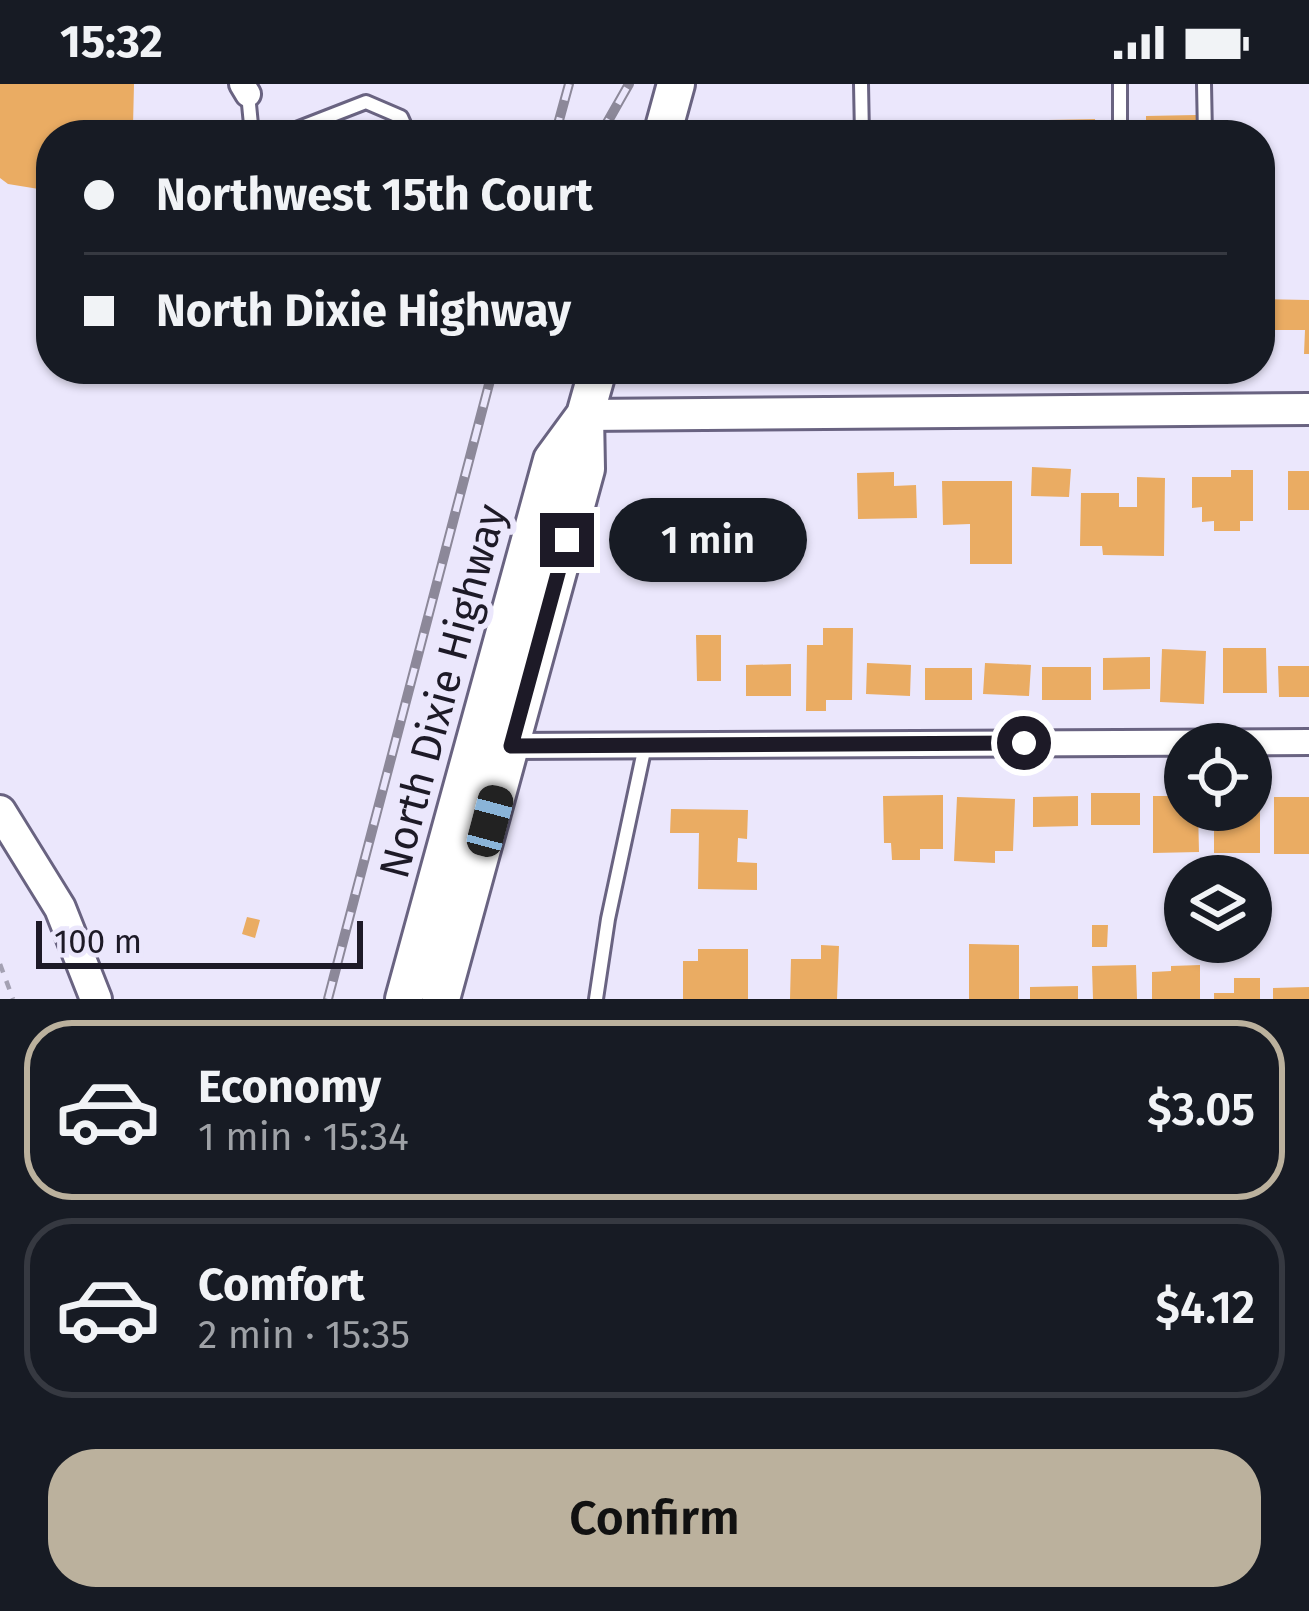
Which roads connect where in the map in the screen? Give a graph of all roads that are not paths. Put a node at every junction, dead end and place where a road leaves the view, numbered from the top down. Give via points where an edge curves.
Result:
1 (676, 84) edge
2 (861, 84) edge
3 (1120, 84) edge
4 (1204, 84) edge
5 (245, 89) edge
6 (250, 120) edge
7 (320, 120) edge
8 (402, 120) edge
9 (666, 120) edge
10 (862, 120) edge
11 (1120, 120) edge
12 (1205, 120) edge
13 (594, 384) edge
14 (1309, 409) edge
15 (585, 415) junction
16 (1309, 742) edge
17 (645, 745) junction
18 (511, 746) junction
19 (0, 811) edge
20 (96, 999) edge
21 (404, 999) edge
22 (441, 999) edge
23 (596, 999) edge

1 - 9 main road
2 - 10 lane
3 - 11 lane
4 - 12 lane
5 - 6 lane
7 - 8 lane via 366,102
13 - 15 main road, North Dixie Highway
14 - 15 street
15 - 18 main road, North Dixie Highway via 586,469
15 - 21 main road, North Dixie Highway via 552,460
16 - 17 street
17 - 18 street
17 - 23 lane
18 - 22 main road, North Dixie Highway
19 - 20 street via 60,908

